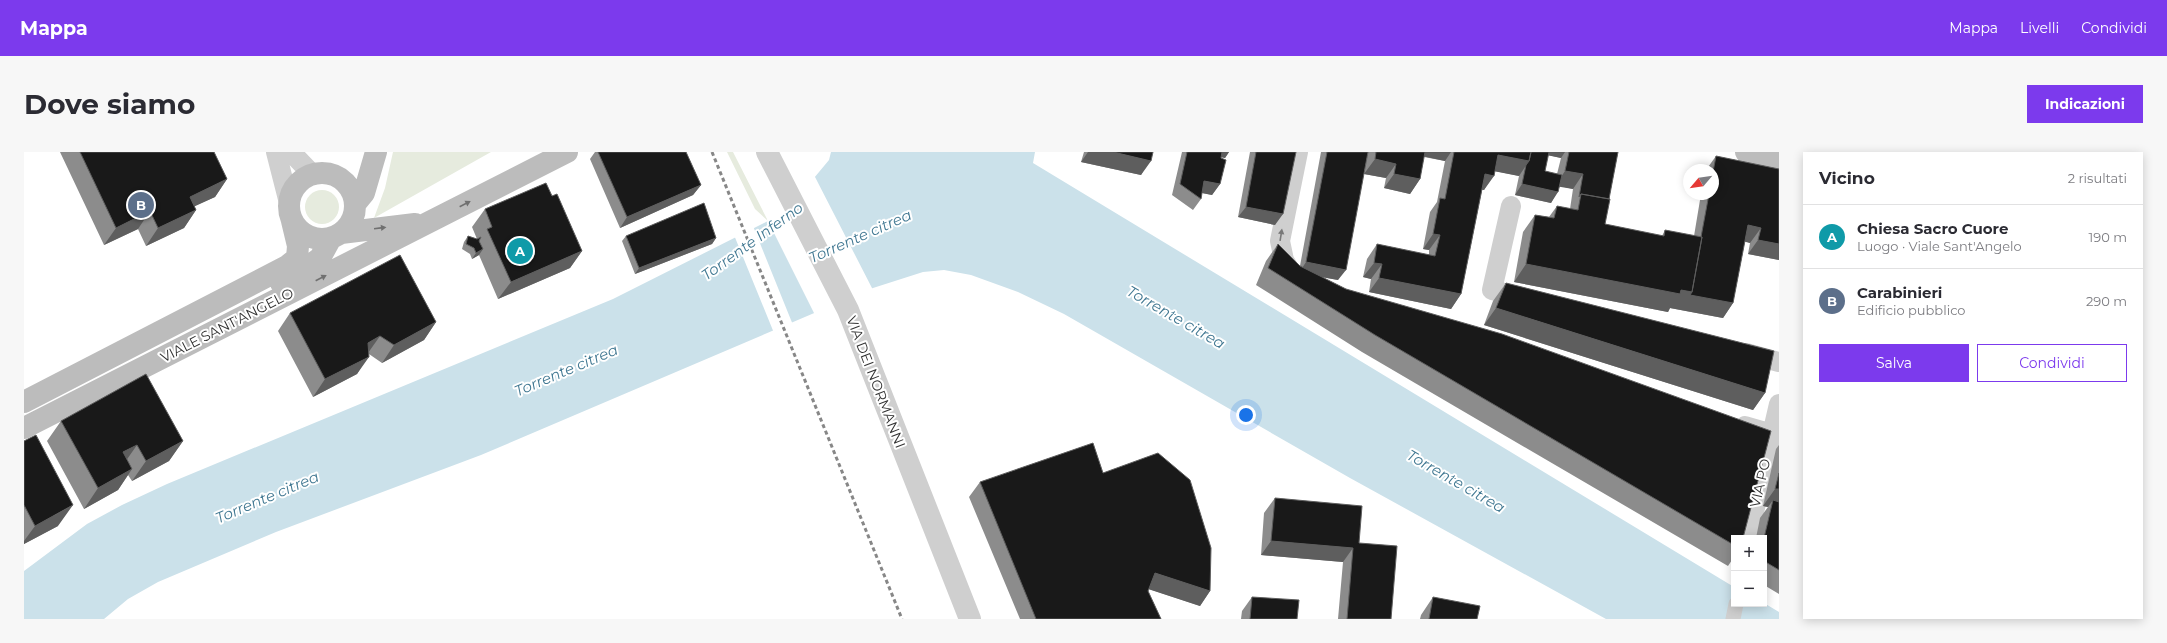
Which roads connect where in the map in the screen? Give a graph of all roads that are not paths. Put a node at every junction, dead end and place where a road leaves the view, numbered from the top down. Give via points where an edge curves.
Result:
1 (276, 152) edge
2 (291, 152) edge
3 (567, 152) edge
4 (1298, 152) edge
5 (1746, 152) edge
6 (769, 156) edge
7 (1779, 158) edge
8 (319, 174) junction
9 (355, 204) junction
10 (1510, 206) dead end
11 (291, 212) junction
12 (430, 222) junction
13 (336, 236) junction
14 (1302, 283) edge
15 (1547, 303) edge
16 (1725, 348) edge
17 (1779, 362) edge
18 (24, 402) edge
19 (1779, 404) edge
20 (24, 415) edge
21 (1727, 420) edge
22 (24, 428) edge
23 (1775, 436) edge
24 (1750, 535) edge
25 (1735, 607) edge
26 (970, 619) edge
27 (1733, 619) edge

1 - 11 street, VIALE SANT'ANGELO
2 - 8 street
12 -> 3 main road, VIALE SANT'ANGELO
14 -> 4 street via 1296,280 1284,260 1280,241
5 - 7 main road
6 - 26 street, VIA DEI NORMANNI via 848,310
8 - 9 main road via 337,177 346,184
8 - 9 main road via 340,173 352,169 365,163 376,152 364,193
8 - 11 main road via 304,179 297,186 292,194
9 - 13 main road via 354,215 349,225
10 - 15 street via 1492,290
11 - 13 main road via 299,230 308,236 320,239
11 - 18 main road, VIALE SANT'ANGELO via 298,246 297,258 287,266
13 -> 12 main road, VIALE SANT'ANGELO
22 -> 12 main road, VIALE SANT'ANGELO
13 - 20 main road, VIALE SANT'ANGELO via 320,258 295,276
16 - 17 street
19 - 23 street, VIA PO
21 - 23 street
23 - 24 street, VIA PO via 1763,510
25 - 27 street

